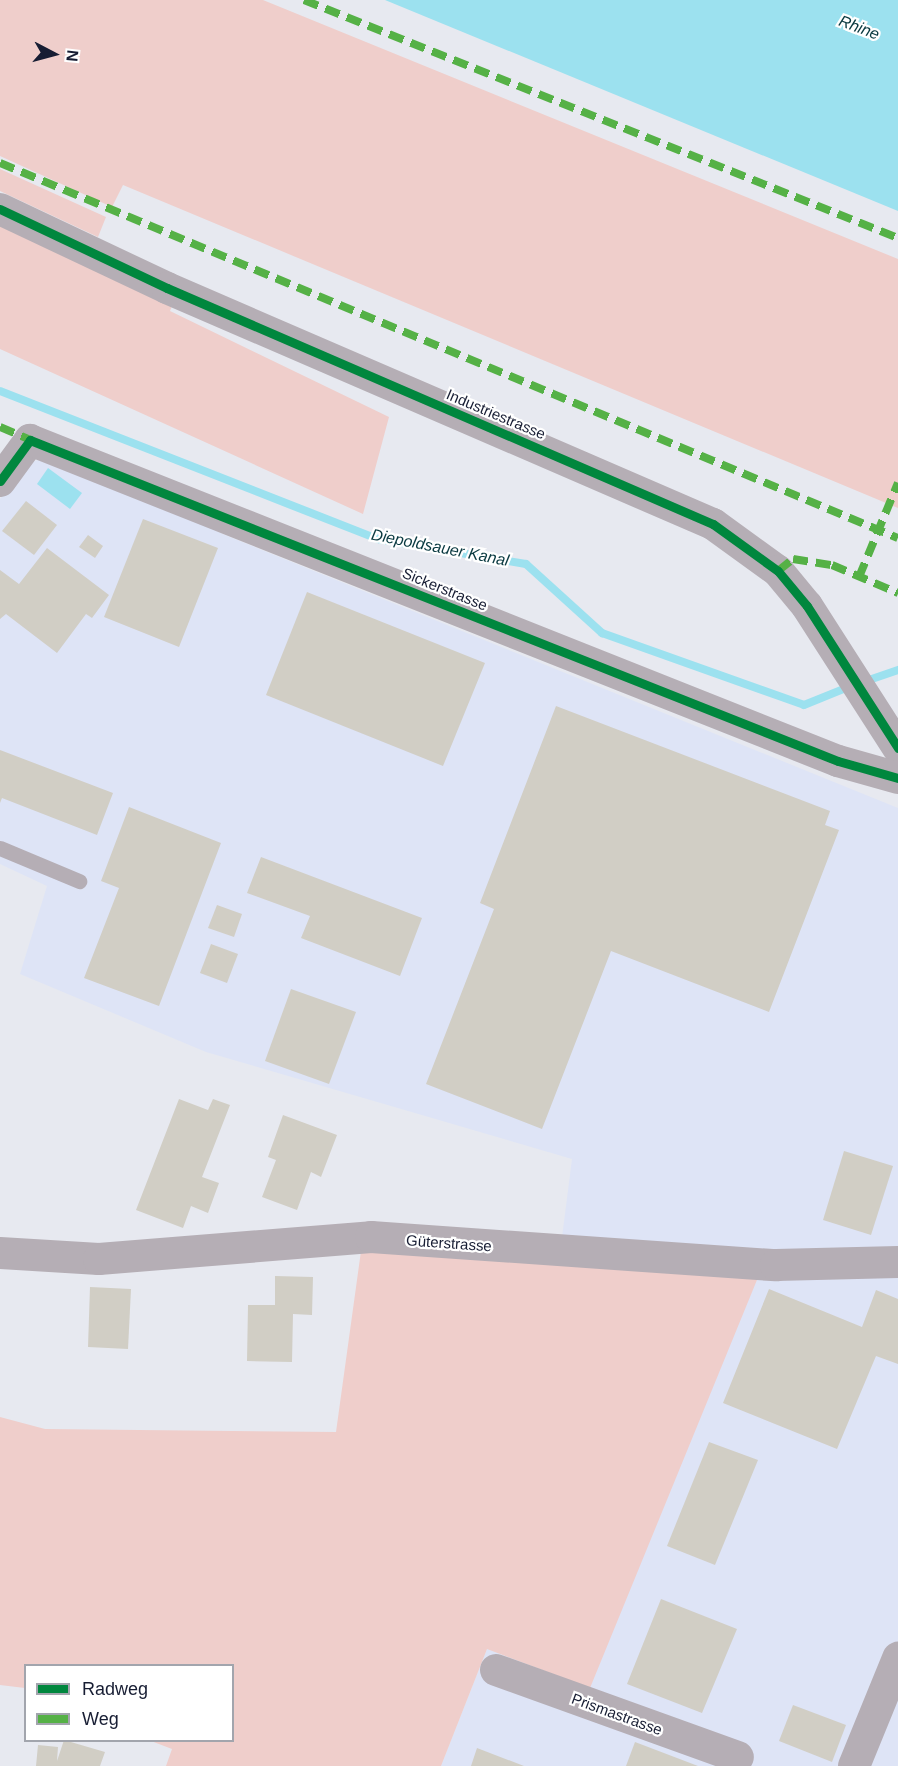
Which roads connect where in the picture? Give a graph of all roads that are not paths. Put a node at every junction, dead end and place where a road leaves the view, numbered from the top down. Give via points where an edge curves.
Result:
1 (0, 209) edge
2 (0, 481) edge
3 (898, 748) edge
4 (898, 778) edge
5 (0, 848) edge
6 (79, 881) dead end
7 (0, 1253) edge
8 (898, 1262) edge
9 (898, 1658) edge
10 (496, 1670) dead end
11 (744, 1763) edge
12 (855, 1766) edge

1 - 3 street, Industriestrasse via 167,288 713,524 778,571
2 - 4 street, Sickerstrasse via 30,440 838,761
5 - 6 lane
7 - 8 street, Güterstrasse via 99,1259 371,1237 776,1265
9 - 12 street
10 - 11 street, Prismastrasse

